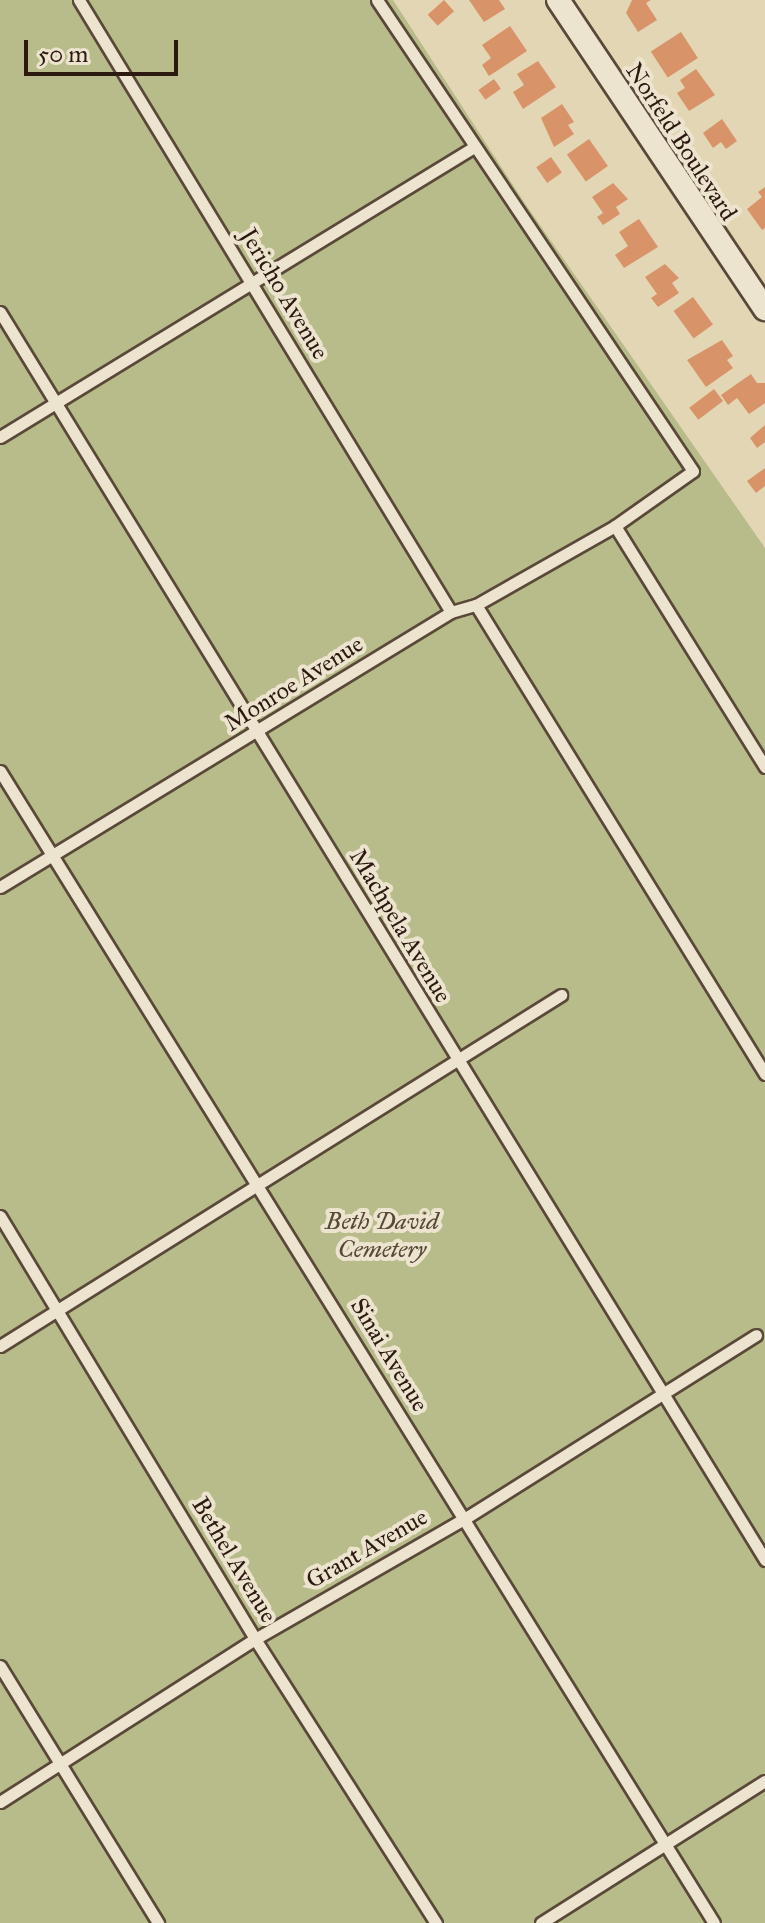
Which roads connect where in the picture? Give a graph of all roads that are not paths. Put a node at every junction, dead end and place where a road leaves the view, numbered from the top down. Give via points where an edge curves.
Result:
1 (79, 0) edge
2 (377, 0) edge
3 (558, 0) edge
4 (474, 147) junction
5 (250, 281) junction
6 (761, 296) edge
7 (0, 312) edge
8 (54, 403) junction
9 (0, 437) edge
10 (615, 526) junction
11 (476, 605) junction
12 (451, 612) junction
13 (257, 733) junction
14 (765, 767) edge
15 (0, 771) edge
16 (53, 856) junction
17 (0, 887) edge
18 (561, 995) dead end
19 (457, 1060) junction
20 (765, 1074) edge
21 (260, 1187) junction
22 (0, 1216) edge
23 (58, 1311) junction
24 (756, 1335) dead end
25 (0, 1346) edge
26 (661, 1393) junction
27 (464, 1519) junction
28 (765, 1560) edge
29 (255, 1639) junction
30 (0, 1666) edge
31 (60, 1762) junction
32 (765, 1781) edge
33 (0, 1802) edge
34 (666, 1844) junction
35 (158, 1923) edge
36 (436, 1923) edge
37 (541, 1923) edge
38 (714, 1923) edge

1 - 5 lane, Jericho Avenue
2 - 4 lane
3 - 6 street, Norfeld Boulevard
4 - 5 lane
4 - 10 lane, Monroe Avenue via 693,471
5 - 8 lane
5 - 12 lane, Jericho Avenue
7 - 8 lane, Machpela Avenue
8 - 9 lane
8 - 13 lane, Machpela Avenue
10 - 11 lane, Monroe Avenue
10 - 14 lane
11 - 12 lane, Monroe Avenue
11 - 20 lane
12 - 13 lane, Monroe Avenue
13 - 16 lane, Monroe Avenue
13 - 19 lane, Machpela Avenue
15 - 16 lane, Sinai Avenue
16 - 17 lane, Monroe Avenue
16 - 21 lane, Sinai Avenue
18 - 19 lane
19 - 21 lane
19 - 26 lane, Machpela Avenue
21 - 23 lane
21 - 27 lane, Sinai Avenue
22 - 23 lane, Bethel Avenue
23 - 25 lane
23 - 29 lane, Bethel Avenue
24 - 26 lane, Grant Avenue
26 - 27 lane, Grant Avenue
26 - 28 lane, Machpela Avenue
27 - 29 lane, Grant Avenue
27 - 34 lane, Sinai Avenue
29 - 31 lane, Grant Avenue
29 - 36 lane, Bethel Avenue
30 - 31 lane
31 - 33 lane, Grant Avenue
31 - 35 lane
32 - 34 lane
34 - 37 lane
34 - 38 lane, Sinai Avenue

